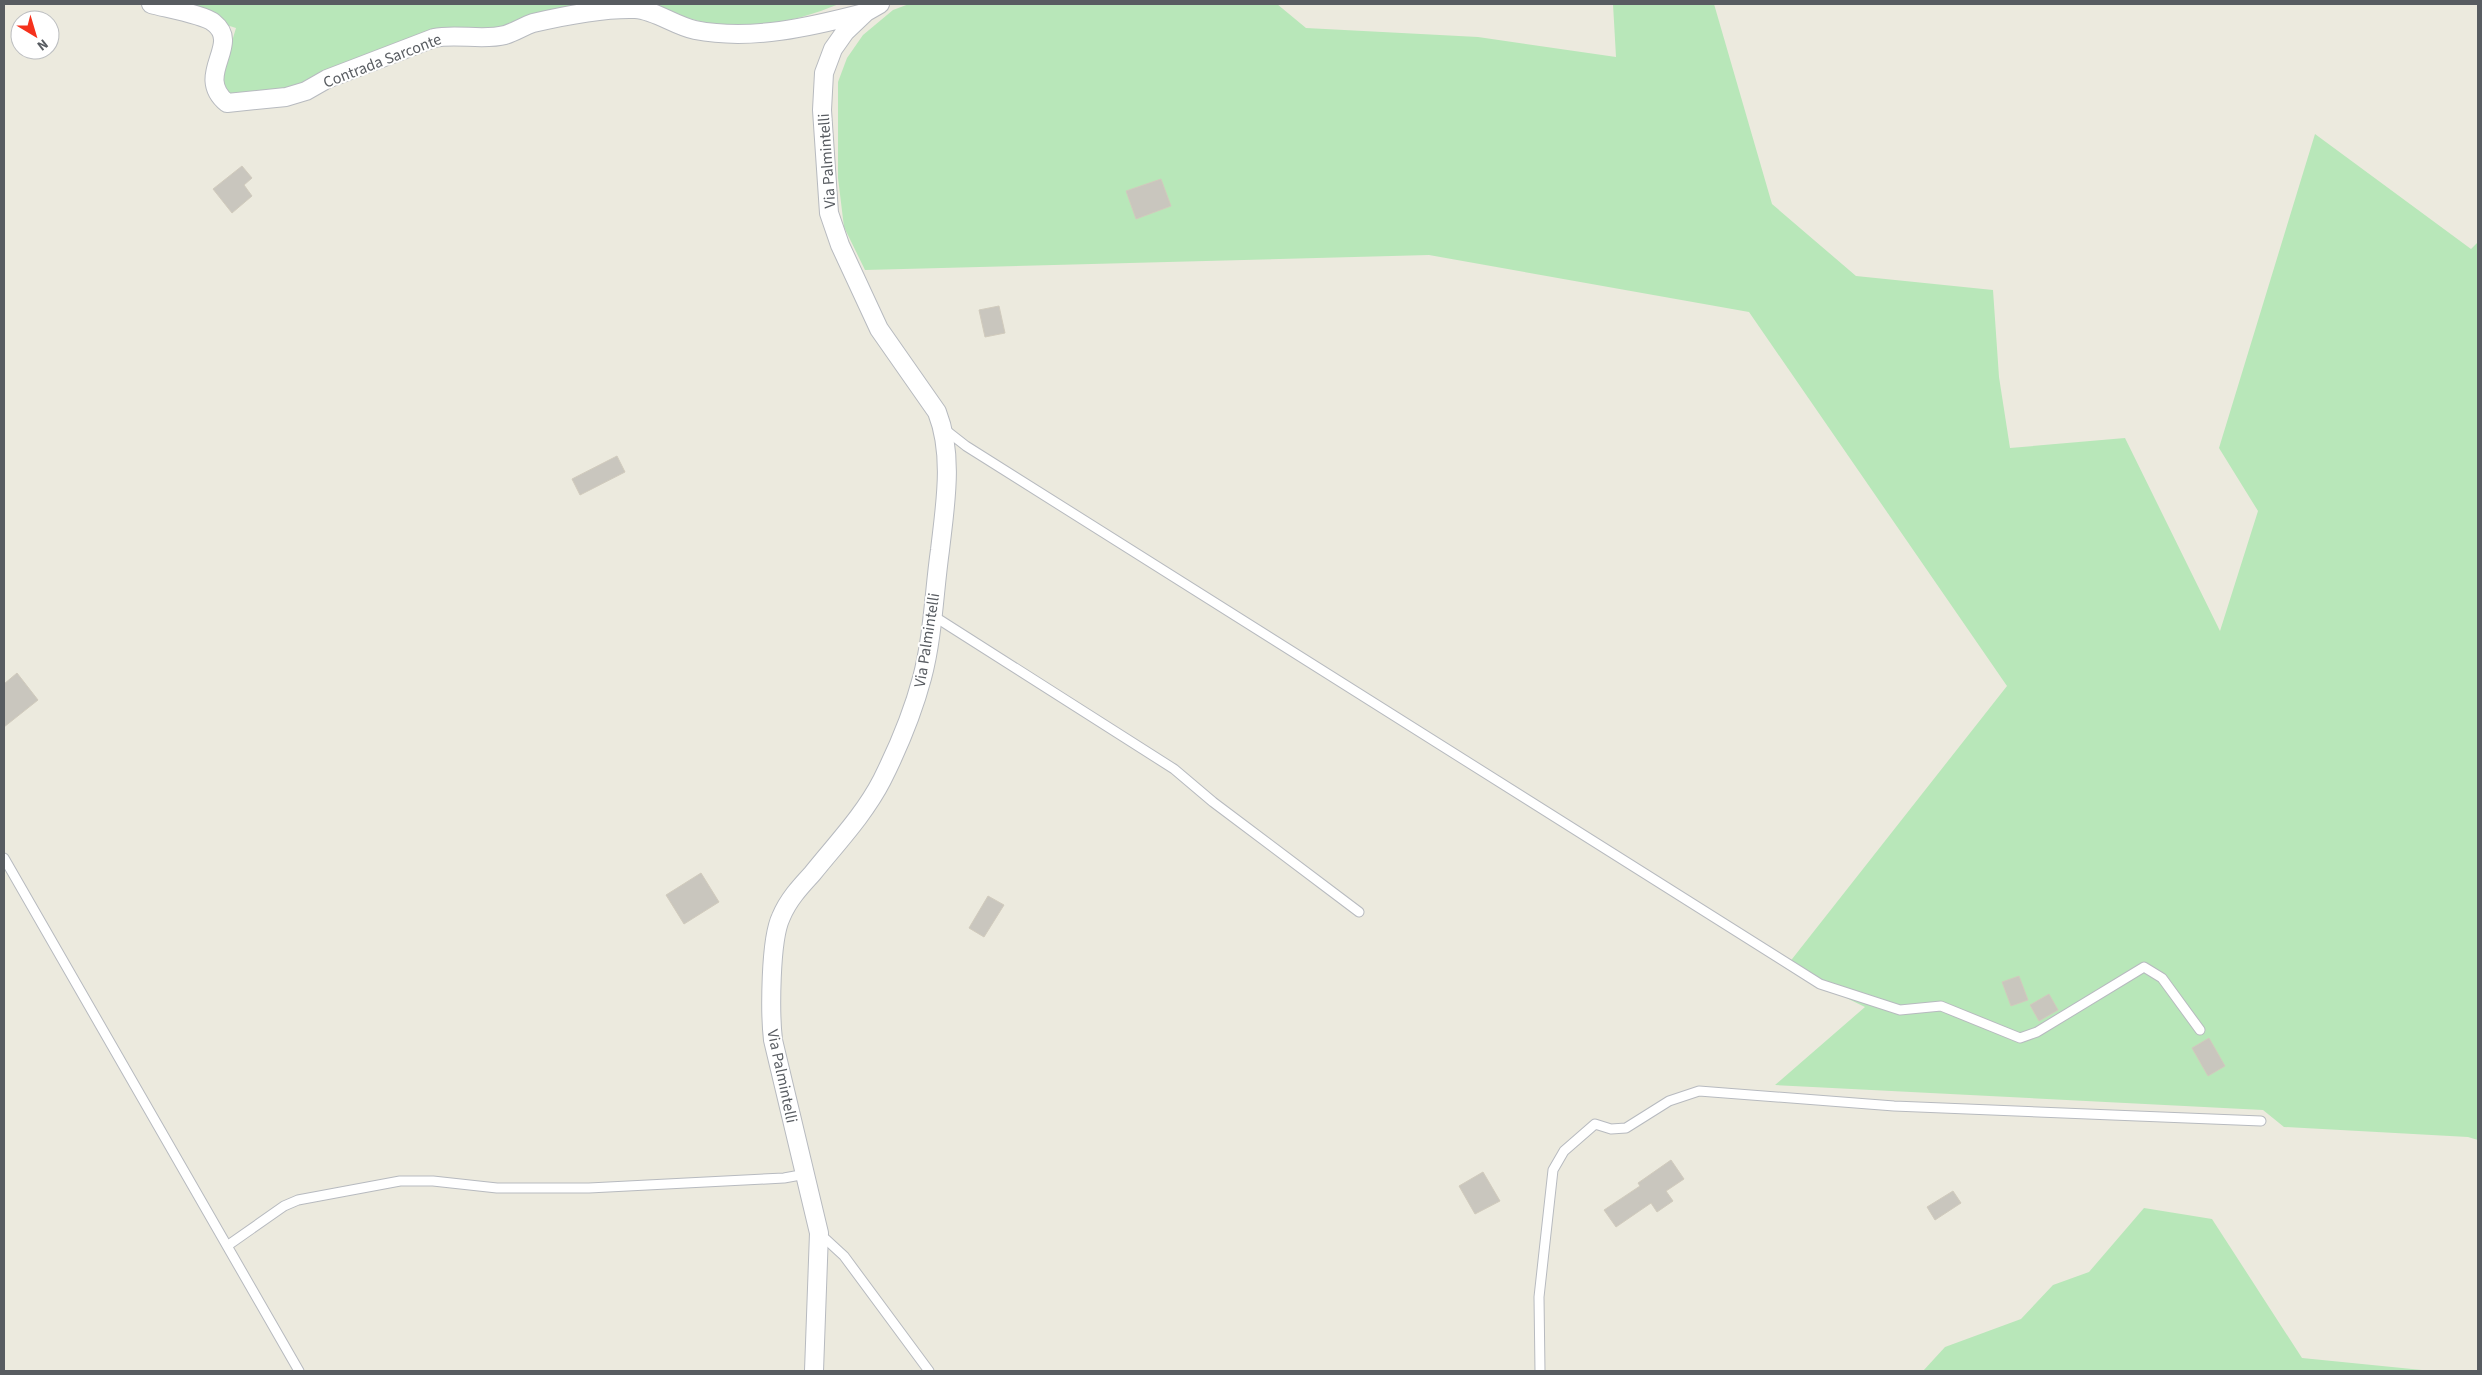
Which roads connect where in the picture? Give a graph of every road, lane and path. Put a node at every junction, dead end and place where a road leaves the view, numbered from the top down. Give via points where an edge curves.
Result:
1 (151, 4) edge
2 (873, 8) edge
3 (943, 428) junction
4 (932, 615) junction
5 (4, 858) edge
6 (1359, 912) dead end
7 (2200, 1030) dead end
8 (2261, 1121) dead end
9 (806, 1174) junction
10 (819, 1233) junction
11 (227, 1246) junction
12 (299, 1371) edge
13 (814, 1371) edge
14 (929, 1371) edge
15 (1540, 1371) edge

1 - 2 street, Contrada Sarconte via 214,23 221,32 224,40 213,78 214,88 227,103 286,97 306,91 327,79 434,38 505,35 532,24 606,11 637,9 693,30 720,34 814,26
2 - 3 street, Via Palmintelli via 845,32 833,49 824,73 822,110 830,213 840,245 880,329 936,412
3 - 4 street, Via Palmintelli via 947,450 943,523
3 - 7 lane via 1820,984 1900,1010 1941,1006 2020,1038 2037,1032 2144,967 2162,978
4 - 6 lane via 1174,769
4 - 9 street, Via Palmintelli via 914,704 882,779 869,802 791,899 780,918 775,936 773,1040
5 - 11 lane
8 - 15 lane via 1894,1106 1699,1091 1669,1101 1626,1128 1611,1129 1595,1124 1564,1151 1553,1170 1539,1297
9 - 10 street, Via Palmintelli
9 - 11 lane via 784,1178 589,1188 497,1188 400,1181 298,1200 284,1206
10 - 13 street, Via Palmintelli
10 - 14 lane via 844,1256
11 - 12 lane

